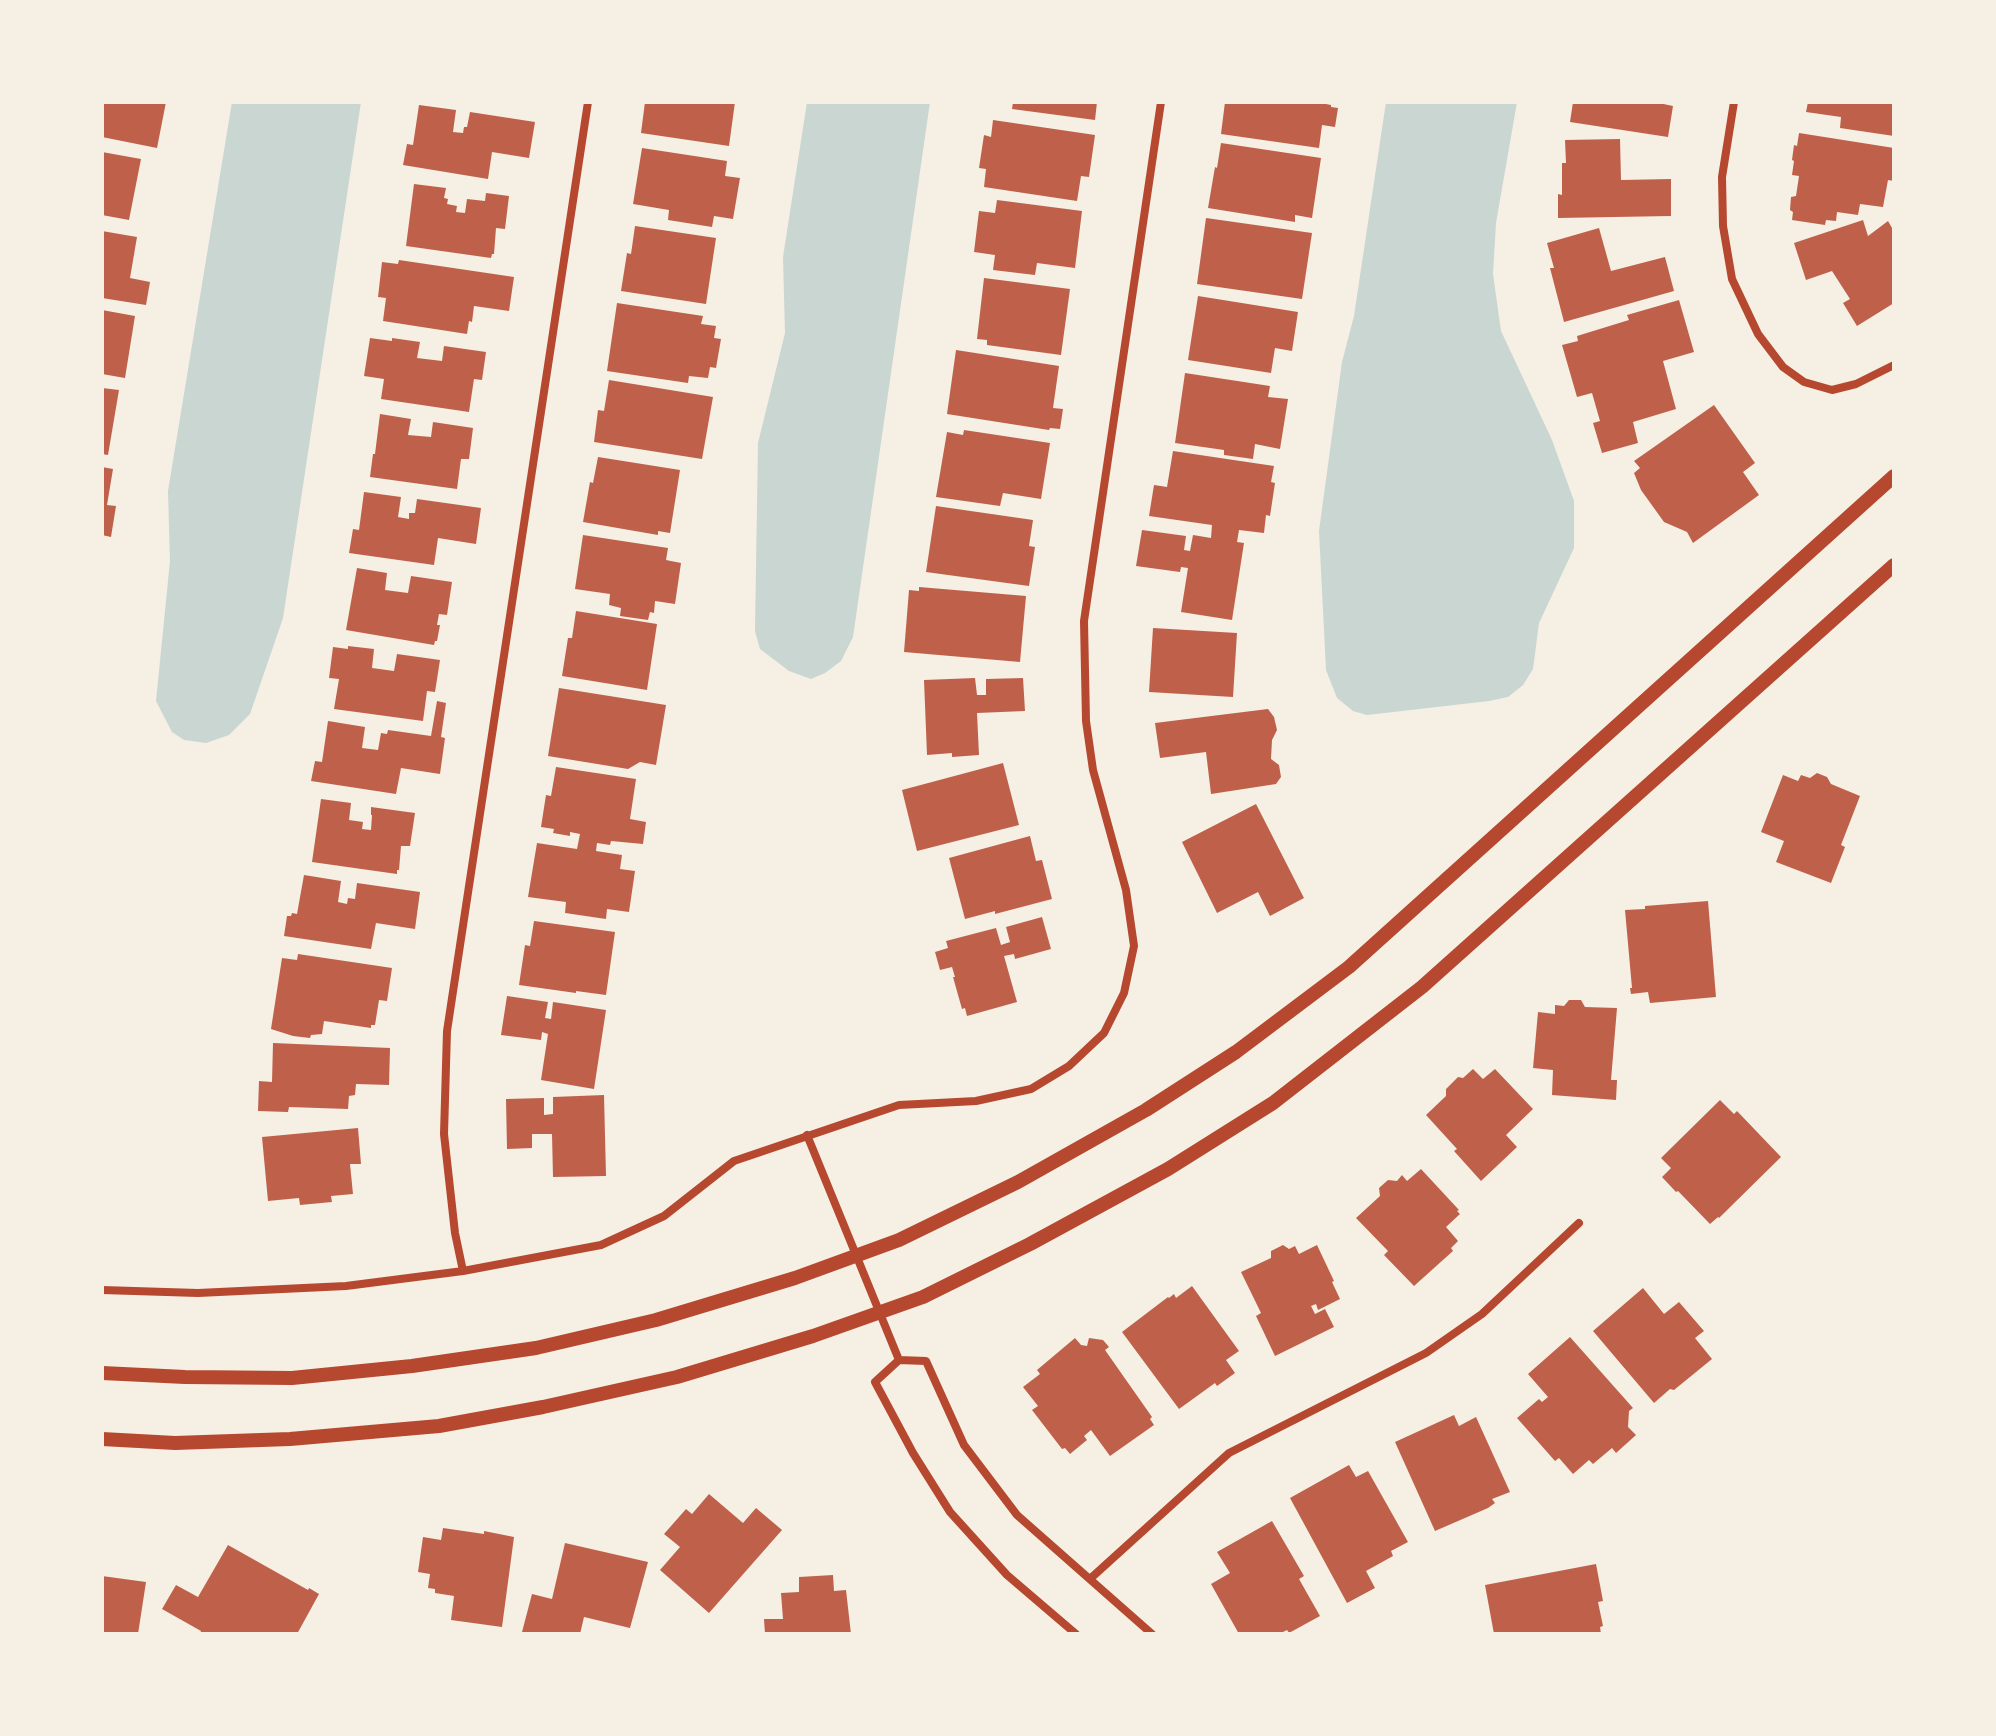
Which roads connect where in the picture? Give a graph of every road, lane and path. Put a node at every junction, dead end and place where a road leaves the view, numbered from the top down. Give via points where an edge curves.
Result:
1 (588, 102) edge
2 (1161, 102) edge
3 (1734, 102) edge
4 (1894, 365) edge
5 (1894, 476) edge
6 (1894, 565) edge
7 (807, 1135) junction
8 (1579, 1223) dead end
9 (856, 1257) junction
10 (463, 1271) junction
11 (102, 1290) edge
12 (879, 1313) junction
13 (899, 1360) junction
14 (102, 1373) edge
15 (102, 1439) edge
16 (1091, 1578) junction
17 (1076, 1634) edge
18 (1152, 1634) edge

1 - 10 street via 447,1031 444,1134
2 - 7 street via 1084,621 1086,721 1093,770 1126,890 1134,946 1124,993 1104,1033 1069,1066 1031,1089 976,1101 899,1105
3 - 4 street via 1722,177 1723,226 1732,279 1758,334 1783,367 1804,382 1832,390
5 - 9 street via 1349,967 1236,1052 1146,1110 1018,1182
6 - 12 street via 1422,987 1273,1103 1168,1169 1030,1244
7 - 9 street
7 - 10 street via 734,1161 664,1216 601,1245
8 - 16 street via 1482,1314 1426,1353 1229,1453
9 - 12 street
9 - 14 street via 656,1320 521,1350 292,1378
10 - 11 street via 346,1286 198,1293
12 - 13 street
12 - 15 street via 677,1377 439,1426 276,1440
13 - 16 street via 926,1361 964,1445 999,1492 1017,1515
13 - 17 street via 875,1382 950,1512 1007,1575
16 - 18 street

